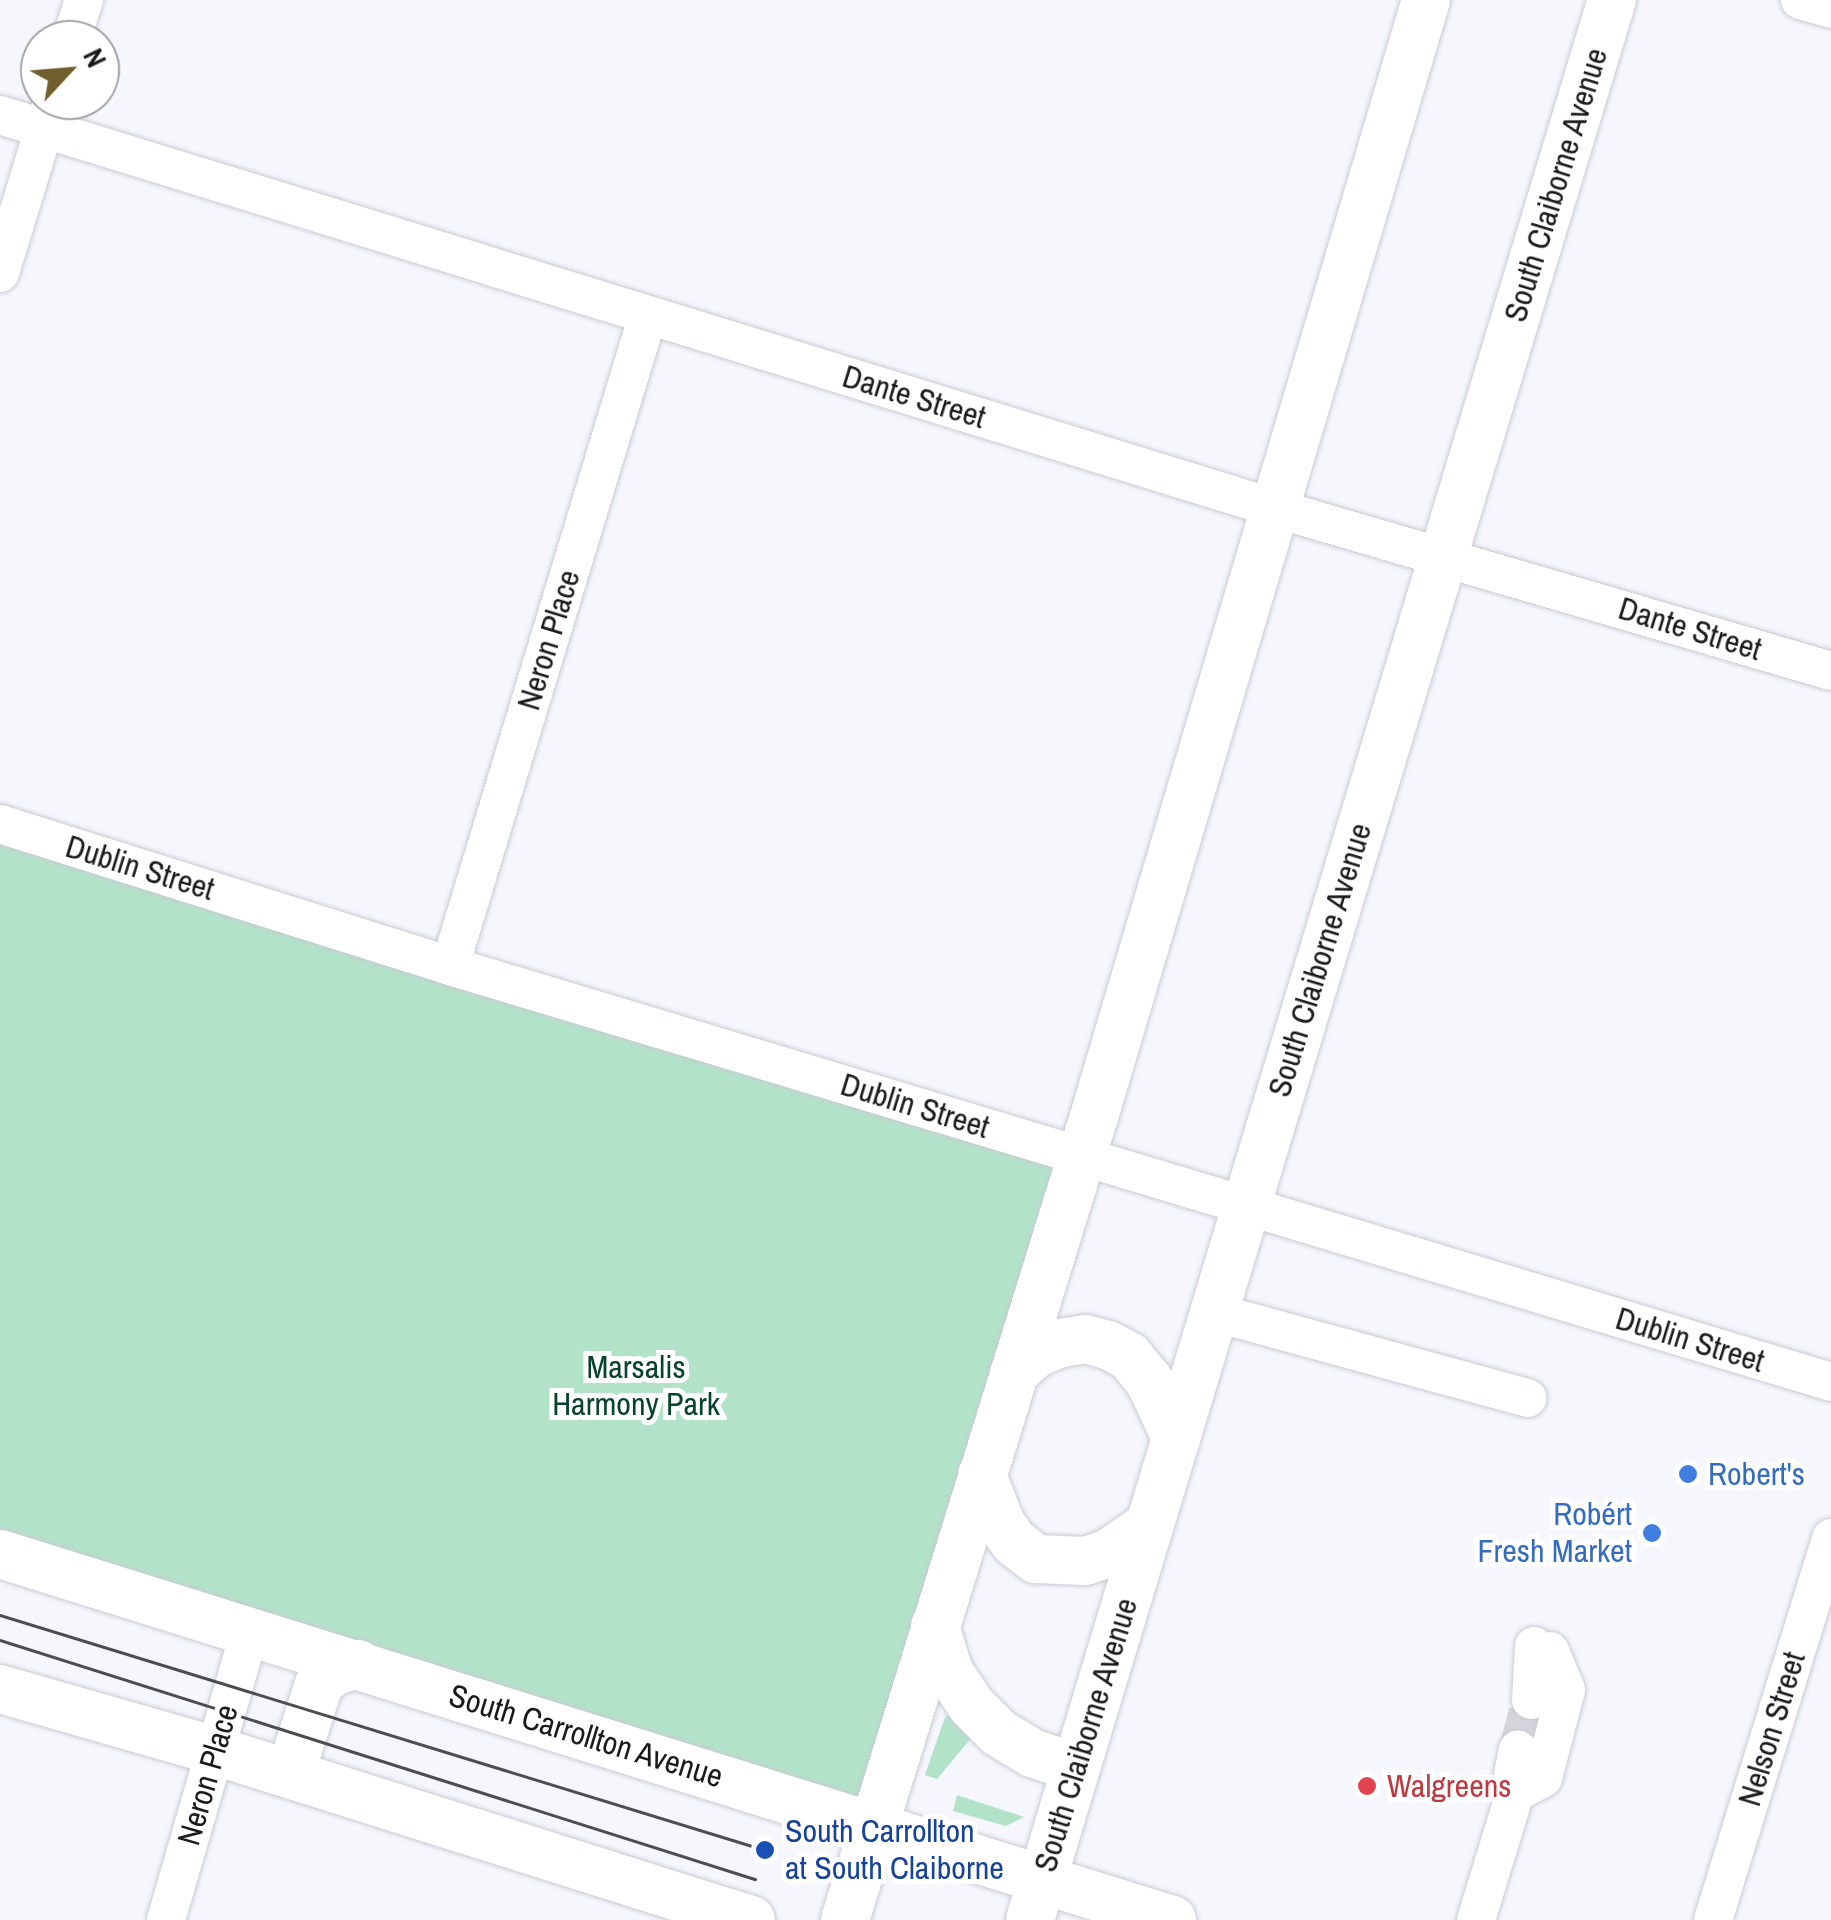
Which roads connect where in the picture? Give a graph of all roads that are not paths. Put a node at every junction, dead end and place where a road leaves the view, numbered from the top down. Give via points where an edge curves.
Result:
1 (1426, 0) edge
2 (1612, 0) edge
3 (1800, 0) edge
4 (1831, 9) edge
5 (46, 120) edge
6 (63, 120) edge
7 (0, 273) edge
8 (648, 315) junction
9 (1274, 508) junction
10 (1444, 555) junction
11 (1831, 671) edge
12 (0, 824) edge
13 (450, 966) junction
14 (1082, 1157) junction
15 (1246, 1206) junction
16 (1213, 1312) junction
17 (1014, 1373) junction
18 (1831, 1382) edge
19 (1527, 1398) dead end
20 (1176, 1438) junction
21 (982, 1475) junction
22 (1148, 1526) junction
23 (1831, 1538) edge
24 (0, 1554) edge
25 (936, 1626) junction
26 (250, 1630) junction
27 (358, 1664) junction
28 (0, 1689) edge
29 (1531, 1700) tunnel mouth
30 (1518, 1749) tunnel mouth
31 (216, 1750) junction
32 (1076, 1768) junction
33 (290, 1774) junction
34 (1515, 1793) junction
35 (874, 1825) junction
36 (1036, 1900) edge
37 (166, 1920) edge
38 (752, 1920) edge
39 (845, 1920) edge
40 (1172, 1920) edge
41 (1476, 1920) edge
42 (1713, 1920) edge

1 - 9 main road
2 - 10 main road, South Claiborne Avenue
3 - 4 street
5 - 7 street
6 - 8 street, Dante Street
8 - 9 street, Dante Street
8 - 13 street, Neron Place
9 - 10 street, Dante Street
9 - 14 main road
10 - 11 street, Dante Street
10 - 15 main road, South Claiborne Avenue
12 - 13 street, Dublin Street
13 - 14 street, Dublin Street
14 - 15 street, Dublin Street
14 - 17 main road
15 - 16 main road, South Claiborne Avenue
15 - 18 street, Dublin Street
16 - 19 street
16 - 20 main road, South Claiborne Avenue
17 - 20 main road via 1060,1343 1108,1344 1129,1356 1150,1382
17 - 21 main road
20 - 22 main road, South Claiborne Avenue
21 - 22 main road via 1001,1524 1036,1559 1084,1561 1109,1554
21 - 25 main road
22 - 32 main road, South Claiborne Avenue
23 - 42 street, Nelson Street
24 - 26 main road, South Carrollton Avenue
25 - 32 main road via 949,1672 972,1706 1032,1753
25 - 35 main road
26 - 27 main road, South Carrollton Avenue
26 - 31 street, Neron Place
27 - 33 main road via 319,1684
27 - 35 main road, South Carrollton Avenue
28 - 31 main road
29 - 34 street via 1542,1648 1566,1690 1542,1778
30 - 34 street
31 - 33 main road
31 - 37 street, Neron Place
32 - 36 main road, South Claiborne Avenue
33 - 38 main road
34 - 41 street
35 - 36 main road, South Carrollton Avenue
35 - 39 main road
36 - 40 main road, South Carrollton Avenue

